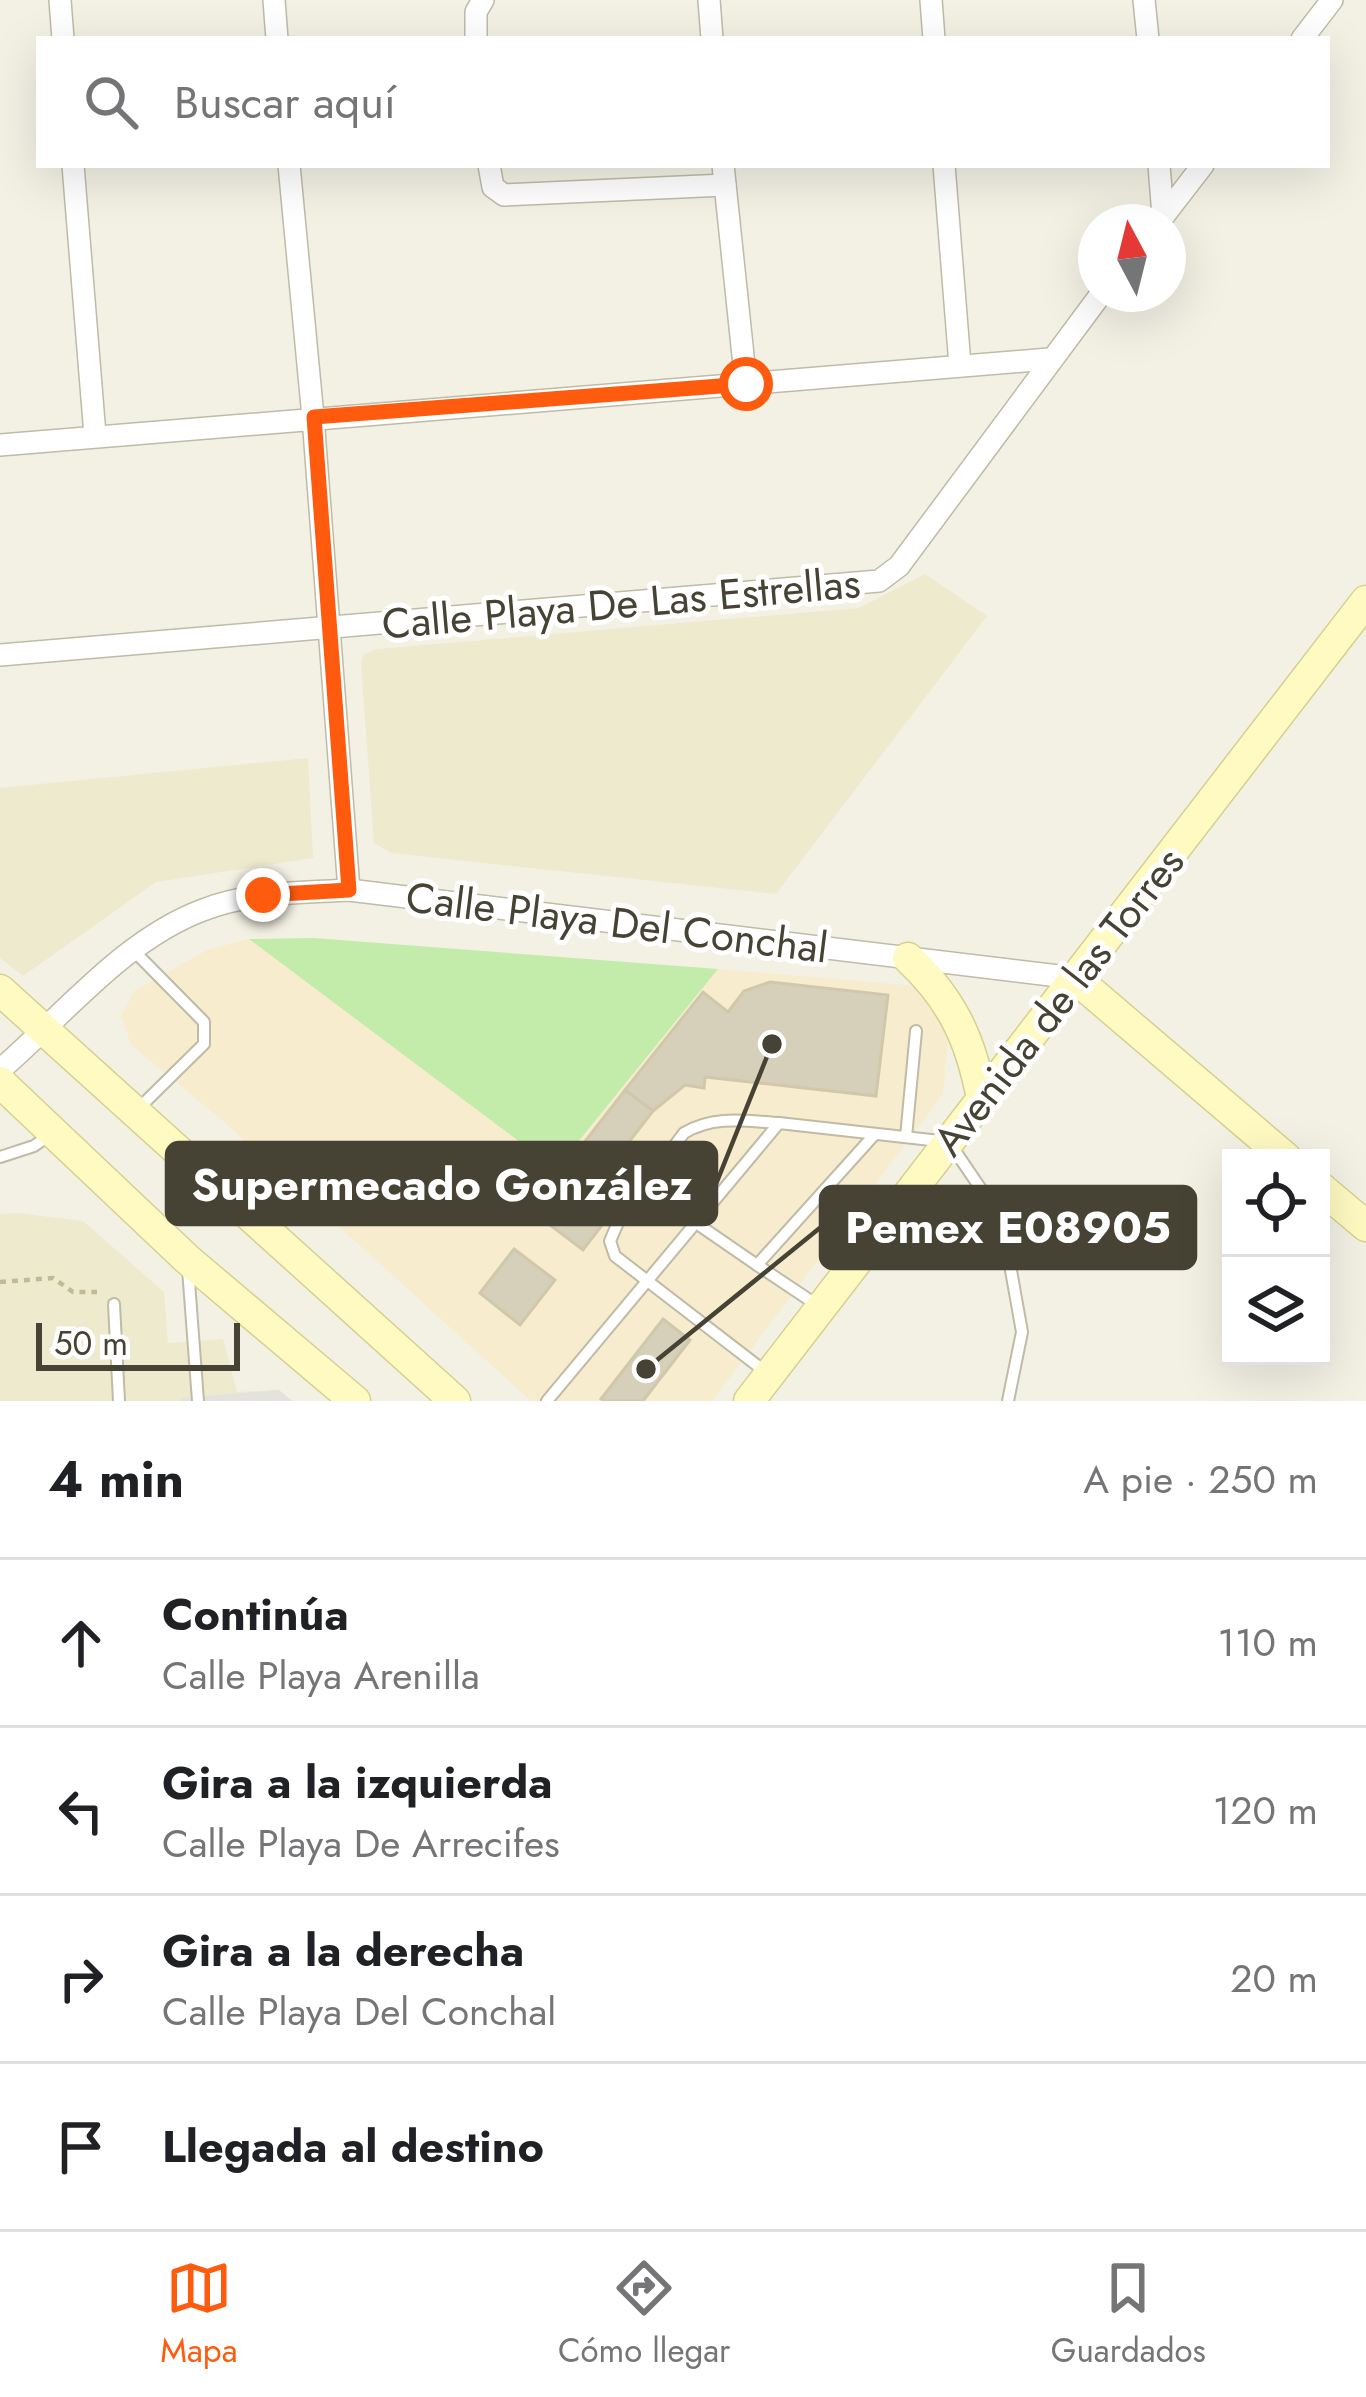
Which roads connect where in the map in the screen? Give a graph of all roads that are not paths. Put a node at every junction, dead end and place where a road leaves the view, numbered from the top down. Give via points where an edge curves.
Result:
1 (60, 0) edge
2 (274, 0) edge
3 (484, 0) edge
4 (709, 0) edge
5 (931, 0) edge
6 (1144, 0) edge
7 (1332, 0) edge
8 (63, 36) edge
9 (278, 36) edge
10 (476, 36) edge
11 (712, 36) edge
12 (934, 36) edge
13 (1148, 36) edge
14 (1304, 36) edge
15 (73, 168) edge
16 (290, 168) edge
17 (489, 168) edge
18 (944, 168) edge
19 (1159, 168) edge
20 (1201, 168) edge
21 (724, 175) edge
22 (1160, 204) edge
23 (1173, 204) edge
24 (1086, 312) edge
25 (1048, 359) junction
26 (960, 365) junction
27 (746, 384) junction
28 (314, 417) junction
29 (95, 435) junction
30 (0, 445) edge
31 (1366, 601) edge
32 (328, 627) junction
33 (0, 655) edge
34 (349, 890) junction
35 (133, 950) junction
36 (908, 958) junction
37 (1075, 978) junction
38 (0, 990) edge
39 (46, 1031) junction
40 (916, 1031) dead end
41 (0, 1070) edge
42 (0, 1082) edge
43 (982, 1099) junction
44 (135, 1112) junction
45 (779, 1123) junction
46 (56, 1132) junction
47 (875, 1134) junction
48 (906, 1137) junction
49 (949, 1142) junction
50 (1275, 1149) edge
51 (0, 1157) edge
52 (1330, 1196) edge
53 (696, 1223) junction
54 (1366, 1226) edge
55 (187, 1259) junction
56 (757, 1265) junction
57 (647, 1282) junction
58 (114, 1304) road end
59 (821, 1307) junction
60 (770, 1375) junction
61 (119, 1401) edge
62 (198, 1401) edge
63 (355, 1401) edge
64 (455, 1401) edge
65 (548, 1401) edge
66 (749, 1401) edge
67 (1008, 1401) edge

1 - 8 street
2 - 9 street
3 - 10 street
4 - 11 street
5 - 12 street
6 - 13 street
7 - 14 street
15 - 29 street
16 - 28 street
17 - 21 street via 496,192 517,196
18 - 26 street
19 - 22 street
20 - 23 street
21 - 27 street
24 - 25 street, Calle Playa De Las Estrellas
25 - 26 street
25 - 32 street, Calle Playa De Las Estrellas via 898,566 879,581
26 - 27 street
27 - 28 street
28 - 29 street
28 - 32 street
29 - 30 street
31 - 37 main road, Avenida de las Torres
32 - 33 street, Calle Playa De Las Estrellas
32 - 34 street
34 - 35 street, Calle Playa Del Conchal via 206,908
34 - 36 street, Calle Playa Del Conchal
35 - 39 street, Calle Playa Del Conchal
35 - 44 lane via 206,1031 204,1044
36 - 37 street, Calle Playa Del Conchal
36 - 43 main road via 966,1032
37 - 43 main road, Avenida de las Torres
37 - 50 main road
38 - 39 main road
39 - 41 street, Calle Playa Del Conchal
39 - 44 main road
40 - 48 lane
42 - 46 main road
43 - 49 main road, Avenida de las Torres
44 - 64 main road
45 - 47 lane
45 - 53 lane
45 - 57 lane via 710,1123 675,1142 610,1241 615,1256
46 - 51 lane
46 - 55 main road
47 - 48 lane
47 - 56 lane
48 - 49 lane
49 - 59 main road, Avenida de las Torres
49 - 67 lane via 1002,1220 1022,1332
52 - 54 main road
53 - 56 lane
53 - 57 lane
55 - 62 lane
55 - 63 main road
56 - 59 lane
57 - 60 lane
57 - 65 lane
58 - 61 lane
59 - 60 main road, Avenida de las Torres
60 - 66 main road, Avenida de las Torres

